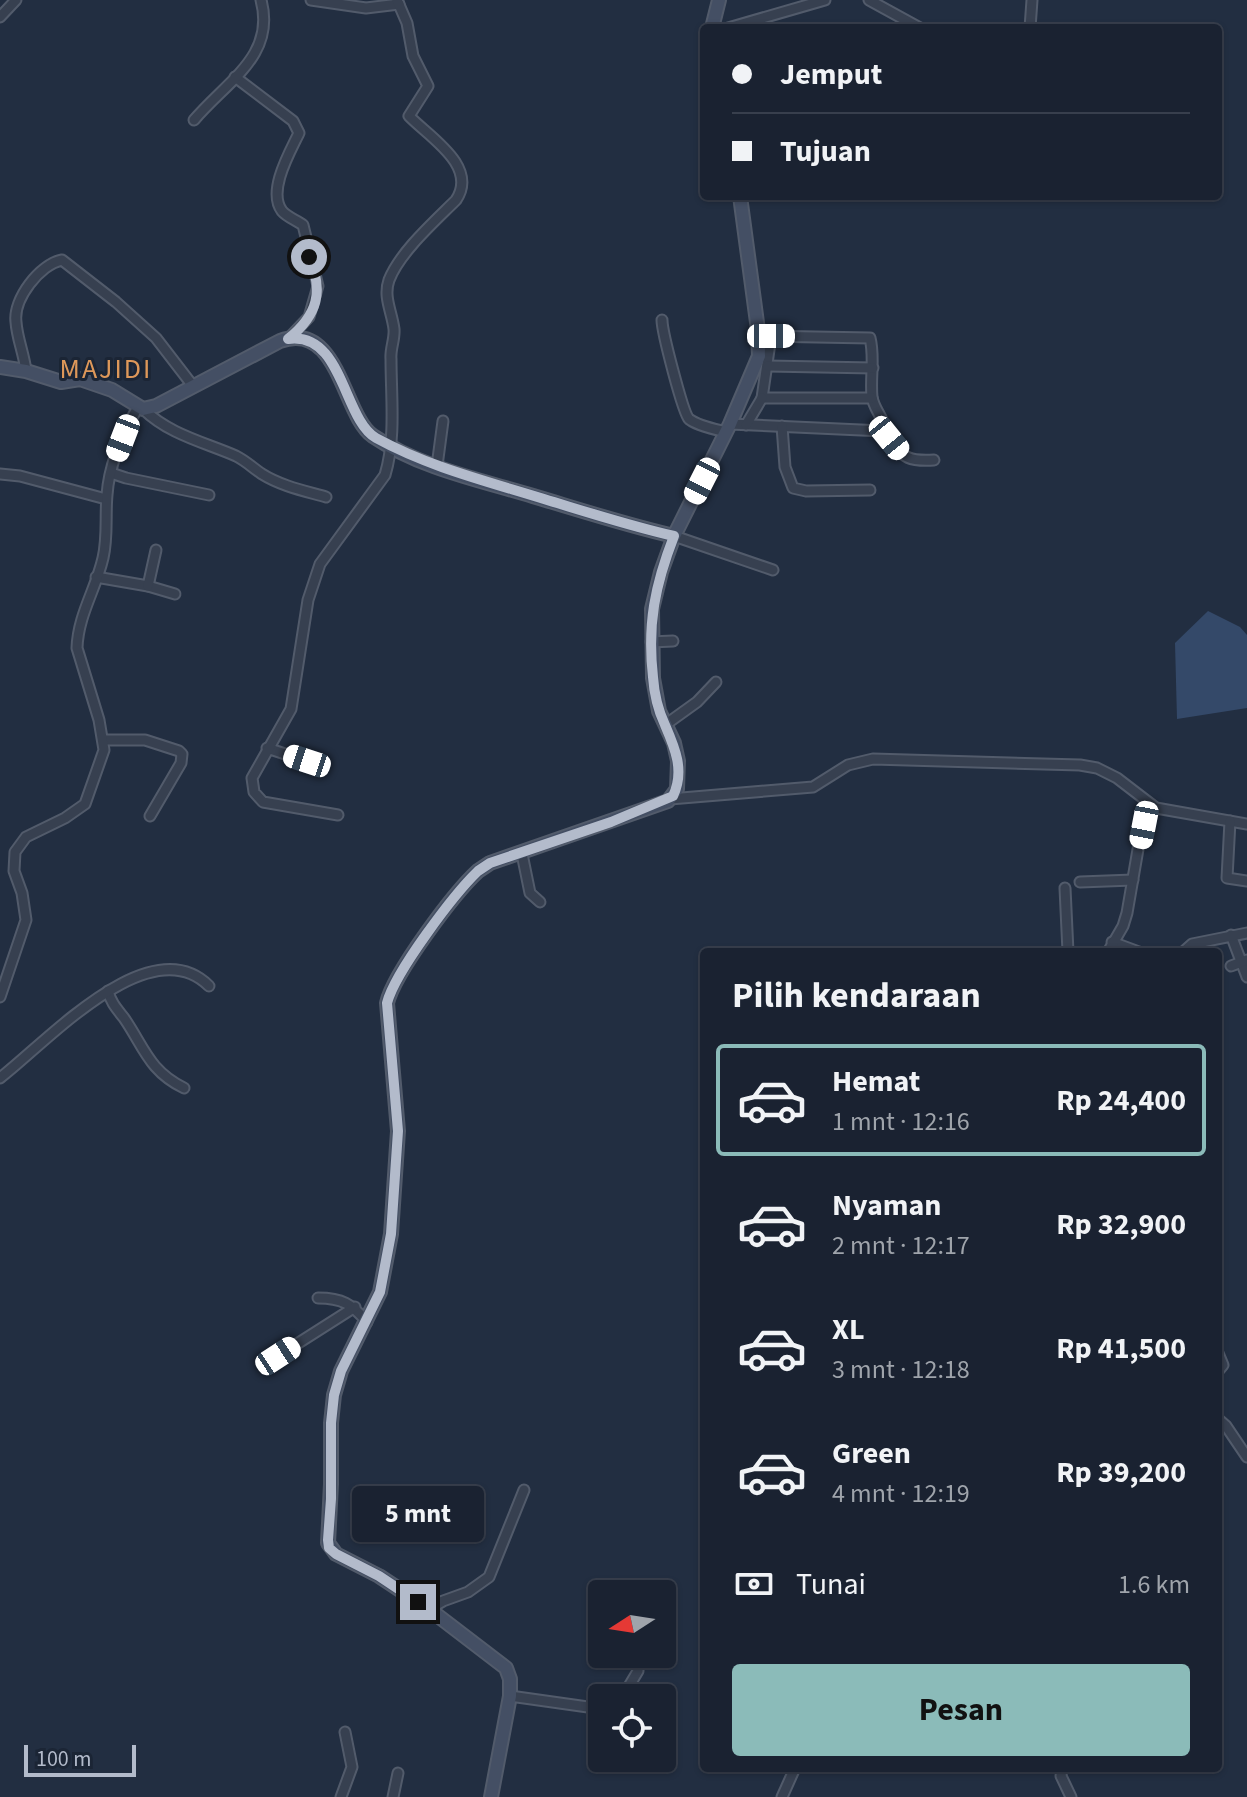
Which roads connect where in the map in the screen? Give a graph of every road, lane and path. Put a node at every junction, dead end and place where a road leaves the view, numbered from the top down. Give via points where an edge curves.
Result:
1 (16, 0) edge
2 (274, 0) edge
3 (311, 0) edge
4 (719, 0) edge
5 (825, 0) edge
6 (869, 0) edge
7 (1032, 0) edge
8 (344, 2) edge
9 (398, 2) edge
10 (262, 3) edge
11 (0, 17) edge
12 (713, 24) edge
13 (742, 24) edge
14 (913, 24) edge
15 (1030, 24) edge
16 (235, 77) junction
17 (194, 120) dead end
18 (741, 200) edge
19 (662, 320) dead end
20 (765, 336) junction
21 (288, 339) junction
22 (768, 366) junction
23 (0, 367) edge
24 (873, 368) junction
25 (26, 371) junction
26 (193, 386) junction
27 (762, 398) junction
28 (872, 398) junction
29 (141, 408) junction
30 (443, 421) dead end
31 (746, 425) junction
32 (782, 426) junction
33 (728, 428) junction
34 (886, 433) junction
35 (390, 445) junction
36 (934, 460) dead end
37 (437, 466) junction
38 (111, 473) junction
39 (0, 474) edge
40 (870, 490) dead end
41 (209, 495) dead end
42 (326, 497) dead end
43 (106, 499) junction
44 (674, 536) junction
45 (156, 550) dead end
46 (773, 570) dead end
47 (96, 577) junction
48 (148, 586) junction
49 (175, 594) dead end
50 (673, 641) dead end
51 (651, 642) junction
52 (716, 682) dead end
53 (665, 725) junction
54 (104, 740) junction
55 (267, 748) junction
56 (321, 766) dead end
57 (670, 799) junction
58 (1146, 803) junction
59 (338, 815) dead end
60 (150, 816) dead end
61 (1230, 821) junction
62 (1247, 824) edge
63 (522, 854) junction
64 (1133, 880) junction
65 (1247, 881) edge
66 (1080, 882) dead end
67 (1065, 888) dead end
68 (540, 902) dead end
69 (1247, 933) edge
70 (1231, 935) junction
71 (1110, 947) edge
72 (1068, 948) edge
73 (1188, 948) edge
74 (1244, 961) edge
75 (1231, 966) dead end
76 (1247, 977) edge
77 (209, 986) dead end
78 (108, 991) junction
79 (0, 997) edge
80 (0, 1078) edge
81 (184, 1088) dead end
82 (318, 1298) dead end
83 (355, 1307) junction
84 (367, 1322) junction
85 (278, 1356) dead end
86 (1222, 1422) edge
87 (1247, 1457) edge
88 (524, 1490) dead end
89 (429, 1609) junction
90 (510, 1696) junction
91 (588, 1707) edge
92 (345, 1732) dead end
93 (793, 1772) edge
94 (1062, 1772) edge
95 (398, 1773) dead end
96 (341, 1797) edge
97 (393, 1797) edge
98 (491, 1797) edge
99 (782, 1797) edge
100 (1071, 1797) edge

1 - 11 street
2 - 10 street
3 - 8 street
4 - 12 street
5 - 13 street
6 - 14 street
7 - 15 street
8 - 9 street via 366,8
9 - 35 street via 413,56 428,86 409,116 448,152 462,185 456,200 420,237 388,283 394,332
10 - 16 street via 261,44
16 - 17 street
16 - 21 street via 298,128 279,180 278,201 284,214 303,225 318,286 309,317
18 - 20 street
19 - 33 street via 684,412 692,421
20 - 22 street
20 - 24 street via 867,337
20 - 33 street
21 - 26 street
21 - 35 street via 306,340 321,351 340,376 364,426
22 - 24 street
22 - 27 street
23 - 25 street
24 - 28 street
25 - 26 street via 15,321 18,303 35,279 62,260 156,338
25 - 29 street via 61,382 80,379
26 - 29 street via 156,406
27 - 28 street
27 - 31 street
28 - 34 street
29 - 38 street
29 - 42 street via 193,441
30 - 37 street
31 - 32 street
31 - 33 street
32 - 34 street
32 - 40 street via 785,467 793,488
33 - 44 street
34 - 36 street via 907,458
35 - 37 street
35 - 55 street via 385,475 320,564 308,600 295,695
37 - 44 street
38 - 41 street
38 - 43 street
39 - 43 street
43 - 47 street via 106,544
44 - 46 street
44 - 51 street via 656,588
45 - 48 street
47 - 48 street
47 - 54 street via 80,619 77,648
48 - 49 street
50 - 51 street
51 - 53 street via 653,678
52 - 53 street
53 - 57 street via 678,761 677,789
54 - 60 street via 145,740 182,754
54 - 79 street via 85,804 26,837 15,852 14,871 26,920
55 - 56 street
55 - 59 street via 252,778 259,799
57 - 58 street via 813,787 842,768 873,759 1080,765 1117,778
57 - 63 street
58 - 61 street
58 - 64 street
61 - 62 street
61 - 65 street via 1227,878
63 - 68 street via 530,893
63 - 84 street via 490,863 474,875 389,994 398,1154 385,1269
64 - 66 street
64 - 71 street via 1123,926
67 - 72 street
69 - 70 street
70 - 73 street
70 - 74 street
74 - 75 street
74 - 76 street
77 - 78 street via 193,973 173,970 135,977
78 - 80 street
78 - 81 street via 147,1057
82 - 83 street via 341,1299
83 - 84 street
83 - 85 street
84 - 89 street via 334,1395 328,1543 336,1554
86 - 87 street
88 - 89 street via 489,1577
89 - 90 street via 502,1663
90 - 91 street
90 - 98 street
92 - 96 street via 352,1767
93 - 99 street
94 - 100 street
95 - 97 street

